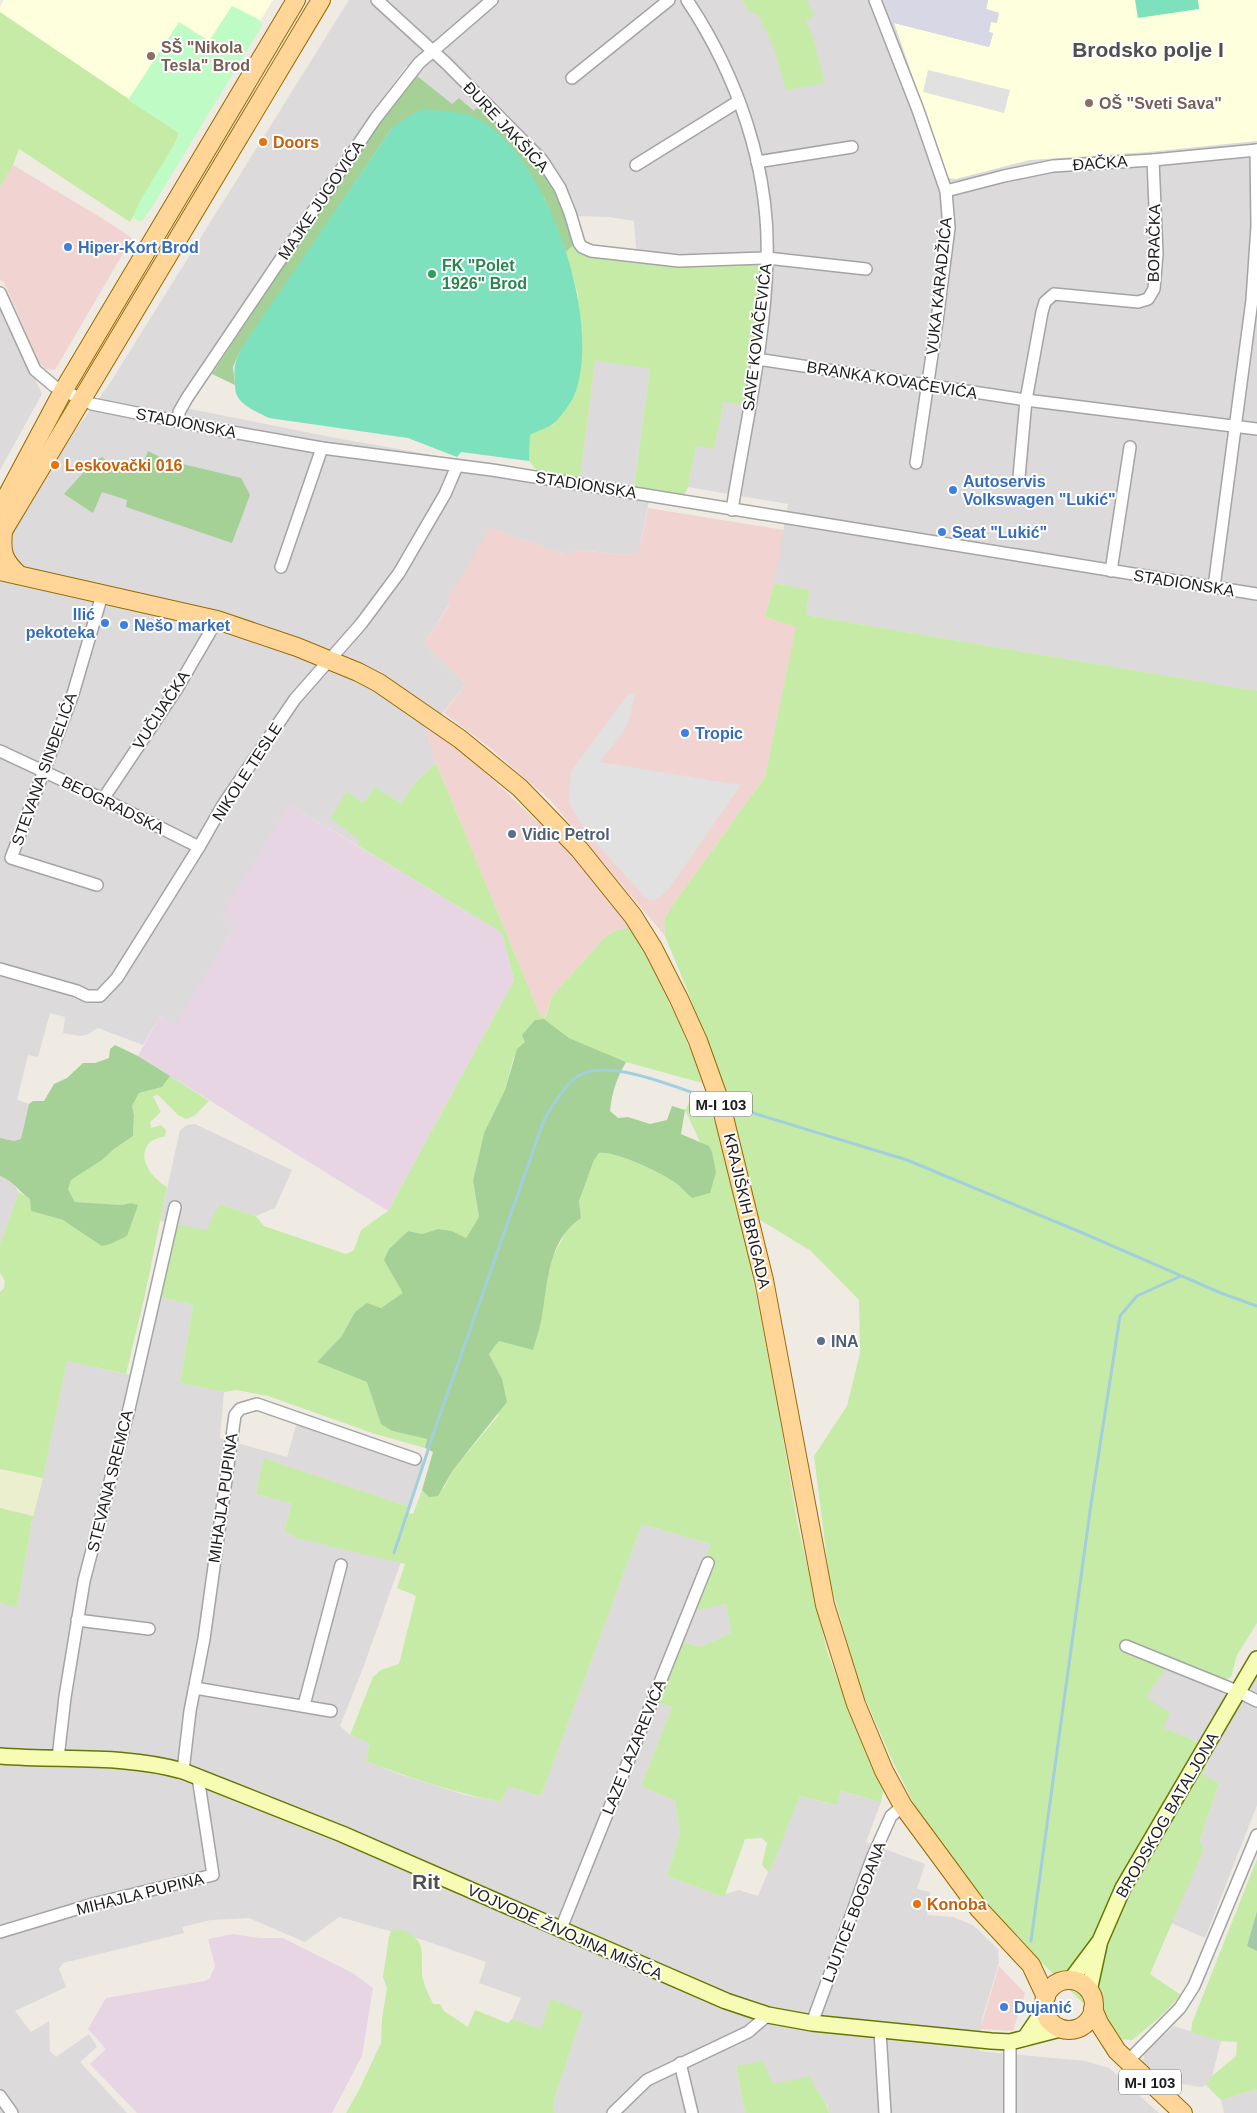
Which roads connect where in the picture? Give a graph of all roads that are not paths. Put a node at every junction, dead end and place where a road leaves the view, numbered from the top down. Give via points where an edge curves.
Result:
1 (296, 0) edge
2 (321, 0) edge
3 (377, 0) edge
4 (492, 0) edge
5 (669, 0) edge
6 (687, 0) edge
7 (876, 0) edge
8 (433, 51) junction
9 (572, 78) dead end
10 (740, 100) junction
11 (852, 147) dead end
12 (1257, 150) edge
13 (1153, 160) junction
14 (757, 162) junction
15 (636, 164) dead end
16 (946, 191) junction
17 (767, 258) junction
18 (866, 269) dead end
19 (0, 293) edge
20 (4, 311) edge
21 (757, 359) junction
22 (927, 386) junction
23 (62, 392) junction
24 (81, 400) junction
25 (1026, 400) junction
26 (179, 422) junction
27 (1236, 426) junction
28 (1257, 429) edge
29 (1130, 447) dead end
30 (322, 448) junction
31 (916, 463) dead end
32 (457, 466) junction
33 (1019, 477) dead end
34 (2, 506) edge
35 (732, 510) junction
36 (1, 533) edge
37 (281, 567) dead end
38 (1111, 571) junction
39 (0, 573) edge
40 (19, 575) junction
41 (1214, 587) junction
42 (102, 594) junction
43 (1257, 594) edge
44 (217, 620) junction
45 (329, 660) junction
46 (0, 751) edge
47 (45, 772) junction
48 (103, 799) junction
49 (199, 847) junction
50 (97, 885) dead end
51 (0, 969) edge
52 (175, 1207) dead end
53 (415, 1459) dead end
54 (708, 1563) dead end
55 (341, 1565) dead end
56 (77, 1620) junction
57 (149, 1628) dead end
58 (1126, 1646) dead end
59 (1257, 1659) edge
60 (195, 1688) junction
61 (1238, 1691) junction
62 (1257, 1701) edge
63 (304, 1705) junction
64 (331, 1710) dead end
65 (0, 1756) edge
66 (58, 1758) junction
67 (183, 1771) junction
68 (198, 1777) junction
69 (903, 1806) junction
70 (1257, 1835) edge
71 (560, 1931) junction
72 (0, 1932) edge
73 (1100, 1941) junction
74 (1031, 1965) junction
75 (1068, 1981) junction
76 (1089, 1991) junction
77 (1045, 2004) junction
78 (1093, 2009) junction
79 (768, 2015) junction
80 (812, 2023) junction
81 (1068, 2029) junction
82 (880, 2031) junction
83 (1025, 2038) junction
84 (1010, 2042) junction
85 (1123, 2056) junction
86 (680, 2063) junction
87 (0, 2096) edge
88 (12, 2113) edge
89 (613, 2113) edge
90 (692, 2113) edge
91 (885, 2113) edge
92 (1010, 2113) edge
93 (1184, 2113) edge

1 - 23 main road
2 - 24 main road
3 - 8 street, ĐURE JAKŠIĆA
4 - 8 street, MAJKE JUGOVIĆA
5 - 9 street
6 - 10 street, SAVE KOVAČEVIĆA via 725,65
7 - 16 street, VUKA KARADŽIĆA
8 - 17 street, ĐURE JAKŠIĆA via 542,160 560,188 582,247 591,251 678,261
8 - 26 street, MAJKE JUGOVIĆA via 376,118 187,398 179,412
10 - 14 street, SAVE KOVAČEVIĆA
10 - 15 street
11 - 14 street
12 - 13 street, ĐAČKA
12 - 27 street via 1257,226 1252,300
13 - 16 street, ĐAČKA via 1053,166
13 - 25 street, BORAČKA via 1157,254 1154,289 1148,299 1138,302 1054,294 1042,312
14 - 17 street, SAVE KOVAČEVIĆA
16 - 22 street, VUKA KARADŽIĆA via 949,228
17 - 18 street
17 - 21 street, SAVE KOVAČEVIĆA
19 - 20 street, STADIONSKA
20 - 23 street, STADIONSKA via 35,370
21 - 22 street, BRANKA KOVAČEVIĆA
21 - 35 street, SAVE KOVAČEVIĆA
22 - 25 street, BRANKA KOVAČEVIĆA
22 - 31 street, VUKA KARADŽIĆA
23 - 24 street, STADIONSKA
23 - 34 main road
24 - 26 street, STADIONSKA
24 - 36 main road
25 - 27 street, BRANKA KOVAČEVIĆA
25 - 33 street
26 - 30 street, STADIONSKA
27 - 28 street, BRANKA KOVAČEVIĆA
27 - 41 street
29 - 38 street, STADIONSKA
30 - 32 street, STADIONSKA
30 - 37 street
32 - 35 street, STADIONSKA
32 - 45 street, NIKOLE TESLE via 445,494 398,573 361,624
35 - 38 street, STADIONSKA
36 - 40 main road via 6,561
38 - 41 street, STADIONSKA
39 - 40 main road, KRAJIŠKIH BRIGADA
40 - 42 main road, KRAJIŠKIH BRIGADA / M-I 103
41 - 43 street, STADIONSKA
42 - 44 main road, KRAJIŠKIH BRIGADA / M-I 103
42 - 47 street, STEVANA SINĐELIĆA via 73,694
44 - 45 main road, KRAJIŠKIH BRIGADA / M-I 103
44 - 48 street, VUČIJAČKA via 178,687
45 - 49 street, NIKOLE TESLE via 271,733 222,805
45 - 69 main road, KRAJIŠKIH BRIGADA / M-I 103 via 379,683 448,729 537,804 618,896 645,933 671,982 714,1083 753,1230 825,1605 856,1704 884,1771
46 - 47 street, BEOGRADSKA
47 - 48 street, BEOGRADSKA
47 - 50 street, STEVANA SINĐELIĆA via 11,858
48 - 49 street, BEOGRADSKA
49 - 51 street, NIKOLE TESLE via 117,978 100,996 86,996
52 - 56 street, STEVANA SREMCA
53 - 60 street, MIHAJLA PUPINA via 275,1409 257,1404 240,1409 235,1415
54 - 71 street, LAZE LAZAREVIĆA
55 - 63 street
56 - 57 street
56 - 66 street, STEVANA SREMCA
58 - 61 street
59 - 61 street, BRODSKOG BATALJONA
60 - 63 street
60 - 67 street, MIHAJLA PUPINA
61 - 62 street
61 - 73 street, BRODSKOG BATALJONA via 1123,1888
63 - 64 street
65 - 66 street, VOJVODE ŽIVOJINA MIŠIĆA
66 - 67 street, VOJVODE ŽIVOJINA MIŠIĆA via 127,1760
67 - 68 street, VOJVODE ŽIVOJINA MIŠIĆA
68 - 71 street, VOJVODE ŽIVOJINA MIŠIĆA via 342,1834
68 - 72 street, MIHAJLA PUPINA via 213,1875 94,1904
69 - 74 main road, KRAJIŠKIH BRIGADA / M-I 103 via 979,1909
69 - 80 street, LJUTICE BOGDANA via 891,1816 873,1856
70 - 85 street via 1194,1986 1180,2008
71 - 79 street, VOJVODE ŽIVOJINA MIŠIĆA via 695,1989
73 - 75 street, BRODSKOG BATALJONA
73 - 76 street, BRODSKOG BATALJONA
74 - 75 main road, KRAJIŠKIH BRIGADA / M-I 103
74 - 77 main road, KRAJIŠKIH BRIGADA / M-I 103
75 - 76 main road, M-I 103
75 - 77 main road via 1053,1986
76 - 78 main road, M-I 103
77 - 81 main road, M-I 103 via 1051,2022
77 - 83 street
78 - 81 main road via 1084,2025
78 - 85 main road, M-I 103
79 - 80 street, VOJVODE ŽIVOJINA MIŠIĆA
79 - 86 street via 748,2032
80 - 82 street, VOJVODE ŽIVOJINA MIŠIĆA
81 - 83 street, VOJVODE ŽIVOJINA MIŠIĆA
81 - 85 main road, M-I 103
82 - 84 street, VOJVODE ŽIVOJINA MIŠIĆA
82 - 91 street
83 - 84 street, VOJVODE ŽIVOJINA MIŠIĆA
84 - 92 street
85 - 93 main road, M-I 103
86 - 89 street via 648,2080
86 - 90 street
87 - 88 street

